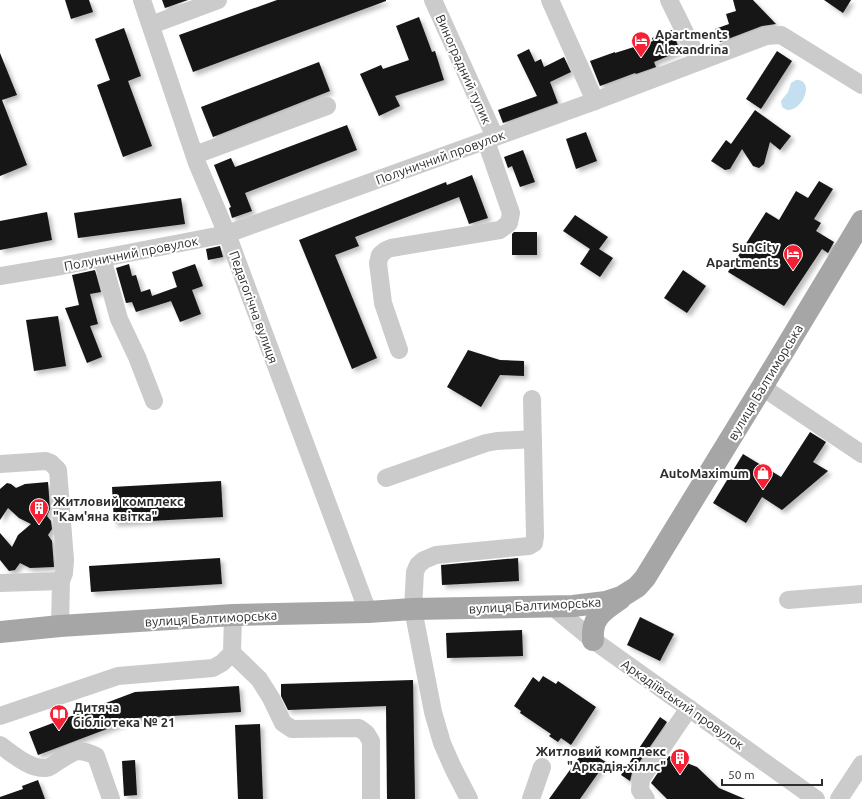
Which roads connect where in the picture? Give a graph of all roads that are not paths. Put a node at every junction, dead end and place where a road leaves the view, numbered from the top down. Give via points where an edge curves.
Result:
1 (142, 0) edge
2 (218, 0) edge
3 (433, 0) edge
4 (550, 0) edge
5 (669, 0) edge
6 (151, 24) junction
7 (699, 61) junction
8 (862, 85) edge
9 (595, 101) junction
10 (327, 106) dead end
11 (490, 139) junction
12 (195, 155) junction
13 (862, 221) edge
14 (227, 234) junction
15 (102, 258) junction
16 (0, 276) edge
17 (399, 350) dead end
18 (762, 387) junction
19 (532, 399) dead end
20 (154, 401) dead end
21 (533, 439) junction
22 (862, 454) edge
23 (0, 464) edge
24 (386, 478) dead end
25 (61, 581) junction
26 (0, 583) edge
27 (862, 594) edge
28 (621, 598) junction
29 (788, 600) dead end
30 (553, 607) junction
31 (413, 609) junction
32 (368, 612) junction
33 (233, 615) junction
34 (60, 626) junction
35 (0, 632) edge
36 (593, 640) junction
37 (232, 653) junction
38 (689, 708) junction
39 (0, 716) edge
40 (0, 745) edge
41 (862, 764) edge
42 (542, 767) dead end
43 (111, 799) edge
44 (371, 799) edge
45 (469, 799) edge
46 (531, 799) edge
47 (646, 799) edge
48 (816, 799) edge
49 (839, 799) edge

1 - 6 street, Педагогічна вулиця
2 - 6 street
3 - 11 street, Виноградний тупик
4 - 9 street
5 - 7 street
6 - 12 street, Педагогічна вулиця
7 - 8 street, Полуничний провулок via 766,36 781,35
7 - 9 street, Полуничний провулок
9 - 11 street, Полуничний провулок
10 - 12 street
11 - 14 street, Полуничний провулок
11 - 17 street, Виноградний тупик via 511,213 509,223 500,230 391,248 380,255 378,263 383,303
12 - 14 street, Педагогічна вулиця
13 - 18 main road, вулиця Балтиморська
14 - 15 street, Полуничний провулок
14 - 32 street, Педагогічна вулиця
15 - 16 street, Полуничний провулок
15 - 20 street via 120,319
18 - 22 street
18 - 28 main road, вулиця Балтиморська via 645,578
19 - 21 street
21 - 24 street via 486,443
21 - 31 street via 534,543 529,546 436,555 424,560 418,564 415,572
23 - 25 street via 46,461 58,470 64,560
25 - 26 street
25 - 34 street
27 - 29 street
28 - 30 main road, вулиця Балтиморська via 592,604
28 - 36 main road via 597,618
30 - 31 main road, вулиця Балтиморська
30 - 36 street, Аркадіївський провулок
31 - 32 main road, вулиця Балтиморська
31 - 45 street via 433,712 448,756
32 - 33 main road, вулиця Балтиморська
33 - 34 main road, вулиця Балтиморська
33 - 37 street
34 - 35 main road, вулиця Балтиморська
36 - 38 street, Аркадіївський провулок
37 - 39 street via 213,668 118,676
37 - 44 street via 259,679 283,723 292,729 359,728 366,733 371,741
38 - 47 street via 641,779 640,790
38 - 48 street, Аркадіївський провулок
40 - 43 street via 22,761 36,767 48,768 77,750 88,752 96,756
41 - 49 street
42 - 46 street

